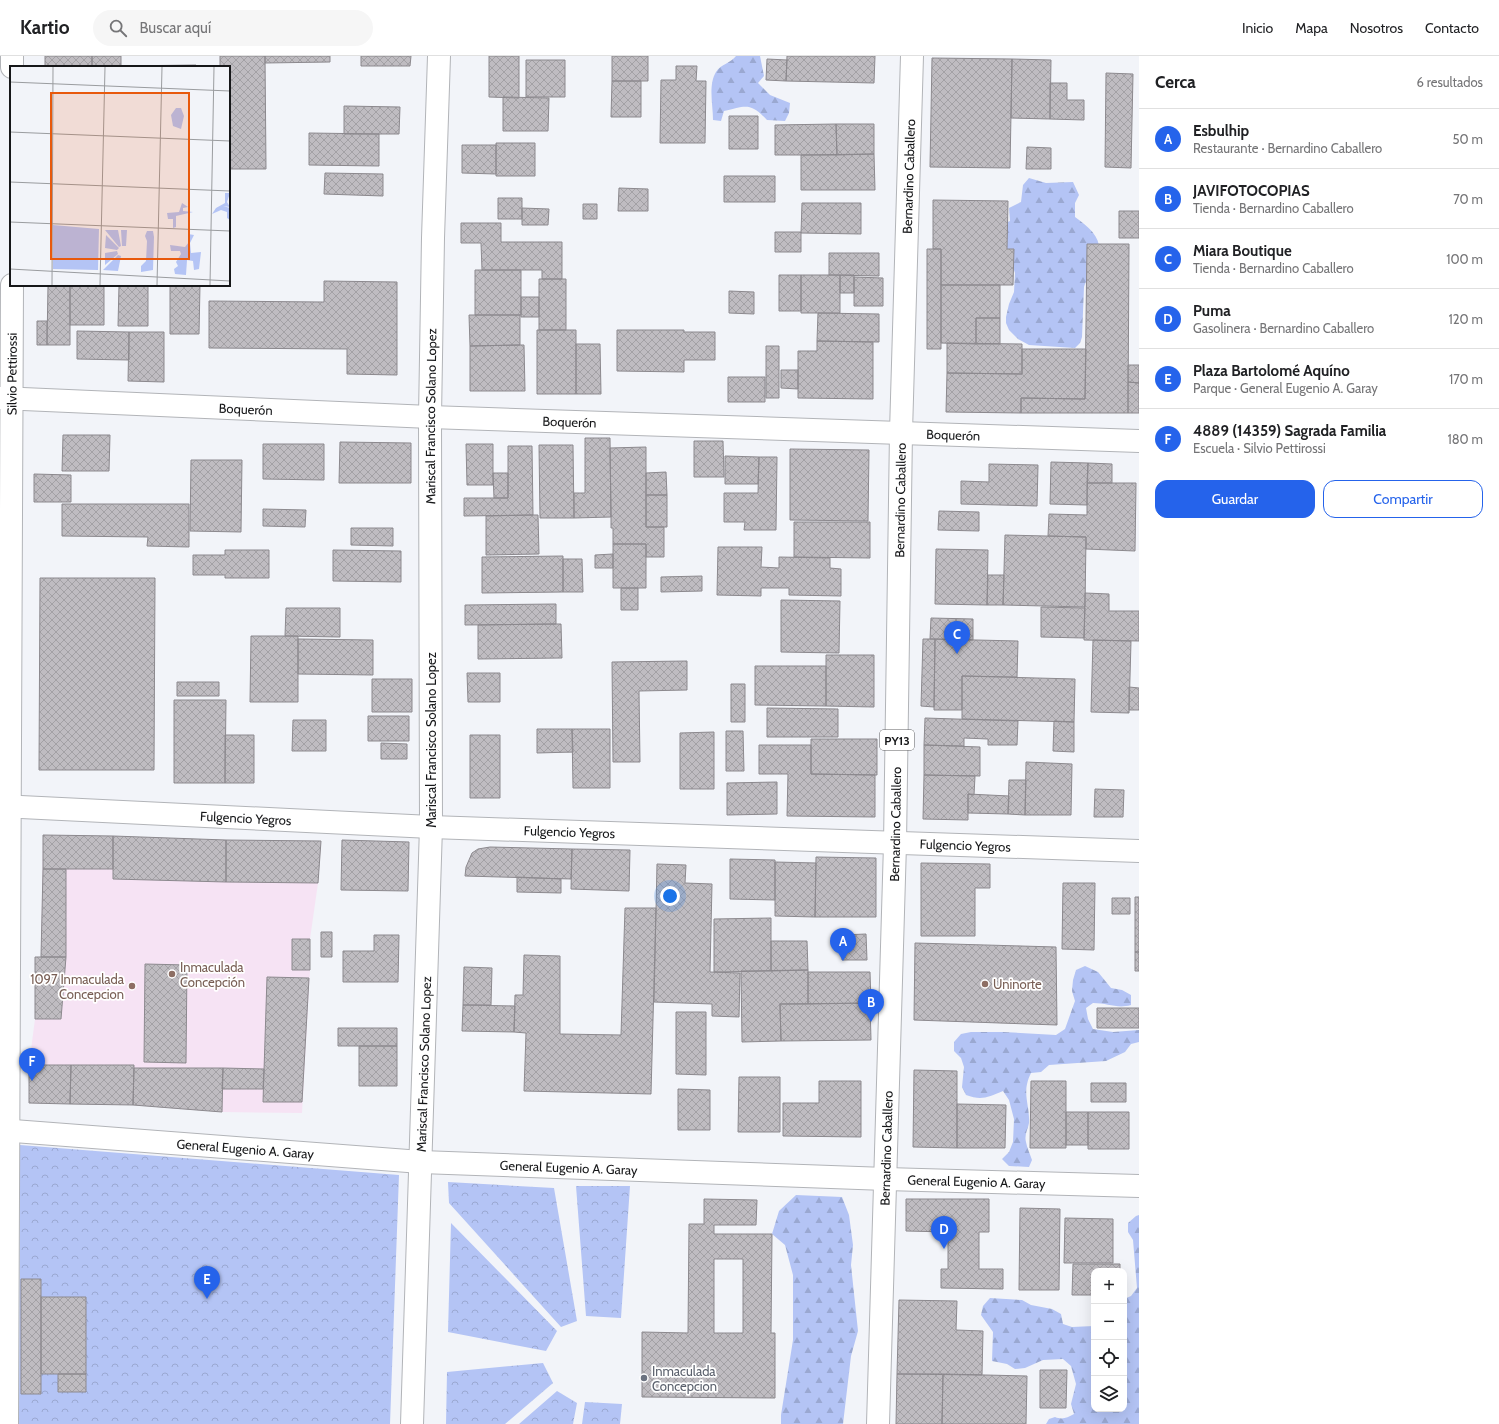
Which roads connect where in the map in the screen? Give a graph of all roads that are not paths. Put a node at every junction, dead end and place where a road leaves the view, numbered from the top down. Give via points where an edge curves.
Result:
1 (439, 56) edge
2 (912, 56) edge
3 (12, 286) edge
4 (6, 399) edge
5 (430, 417) junction
6 (902, 432) junction
7 (1139, 441) edge
8 (5, 806) edge
9 (431, 827) junction
10 (895, 844) junction
11 (1139, 851) edge
12 (4, 1130) edge
13 (421, 1162) junction
14 (886, 1179) junction
15 (1139, 1186) edge
16 (7, 1424) edge
17 (412, 1424) edge
18 (878, 1424) edge

1 - 5 main road, Mariscal Francisco Solano Lopez
2 - 6 main road, Bernardino Caballero / PY13
3 - 4 main road, Silvio Pettirossi
4 - 5 main road, Boquerón
4 - 8 main road, Silvio Pettirossi
5 - 6 main road, Boquerón
5 - 9 main road, Mariscal Francisco Solano Lopez
6 - 7 main road, Boquerón
6 - 10 main road, Bernardino Caballero / PY13
8 - 9 main road, Fulgencio Yegros
8 - 12 main road, Silvio Pettirossi
9 - 10 main road, Fulgencio Yegros
9 - 13 main road, Mariscal Francisco Solano Lopez
10 - 11 main road, Fulgencio Yegros
10 - 14 main road, Bernardino Caballero / PY13
12 - 13 main road, General Eugenio A. Garay
12 - 16 main road, Silvio Pettirossi
13 - 14 main road, General Eugenio A. Garay
13 - 17 main road, Mariscal Francisco Solano Lopez
14 - 15 main road, General Eugenio A. Garay
14 - 18 main road, Bernardino Caballero / PY13

